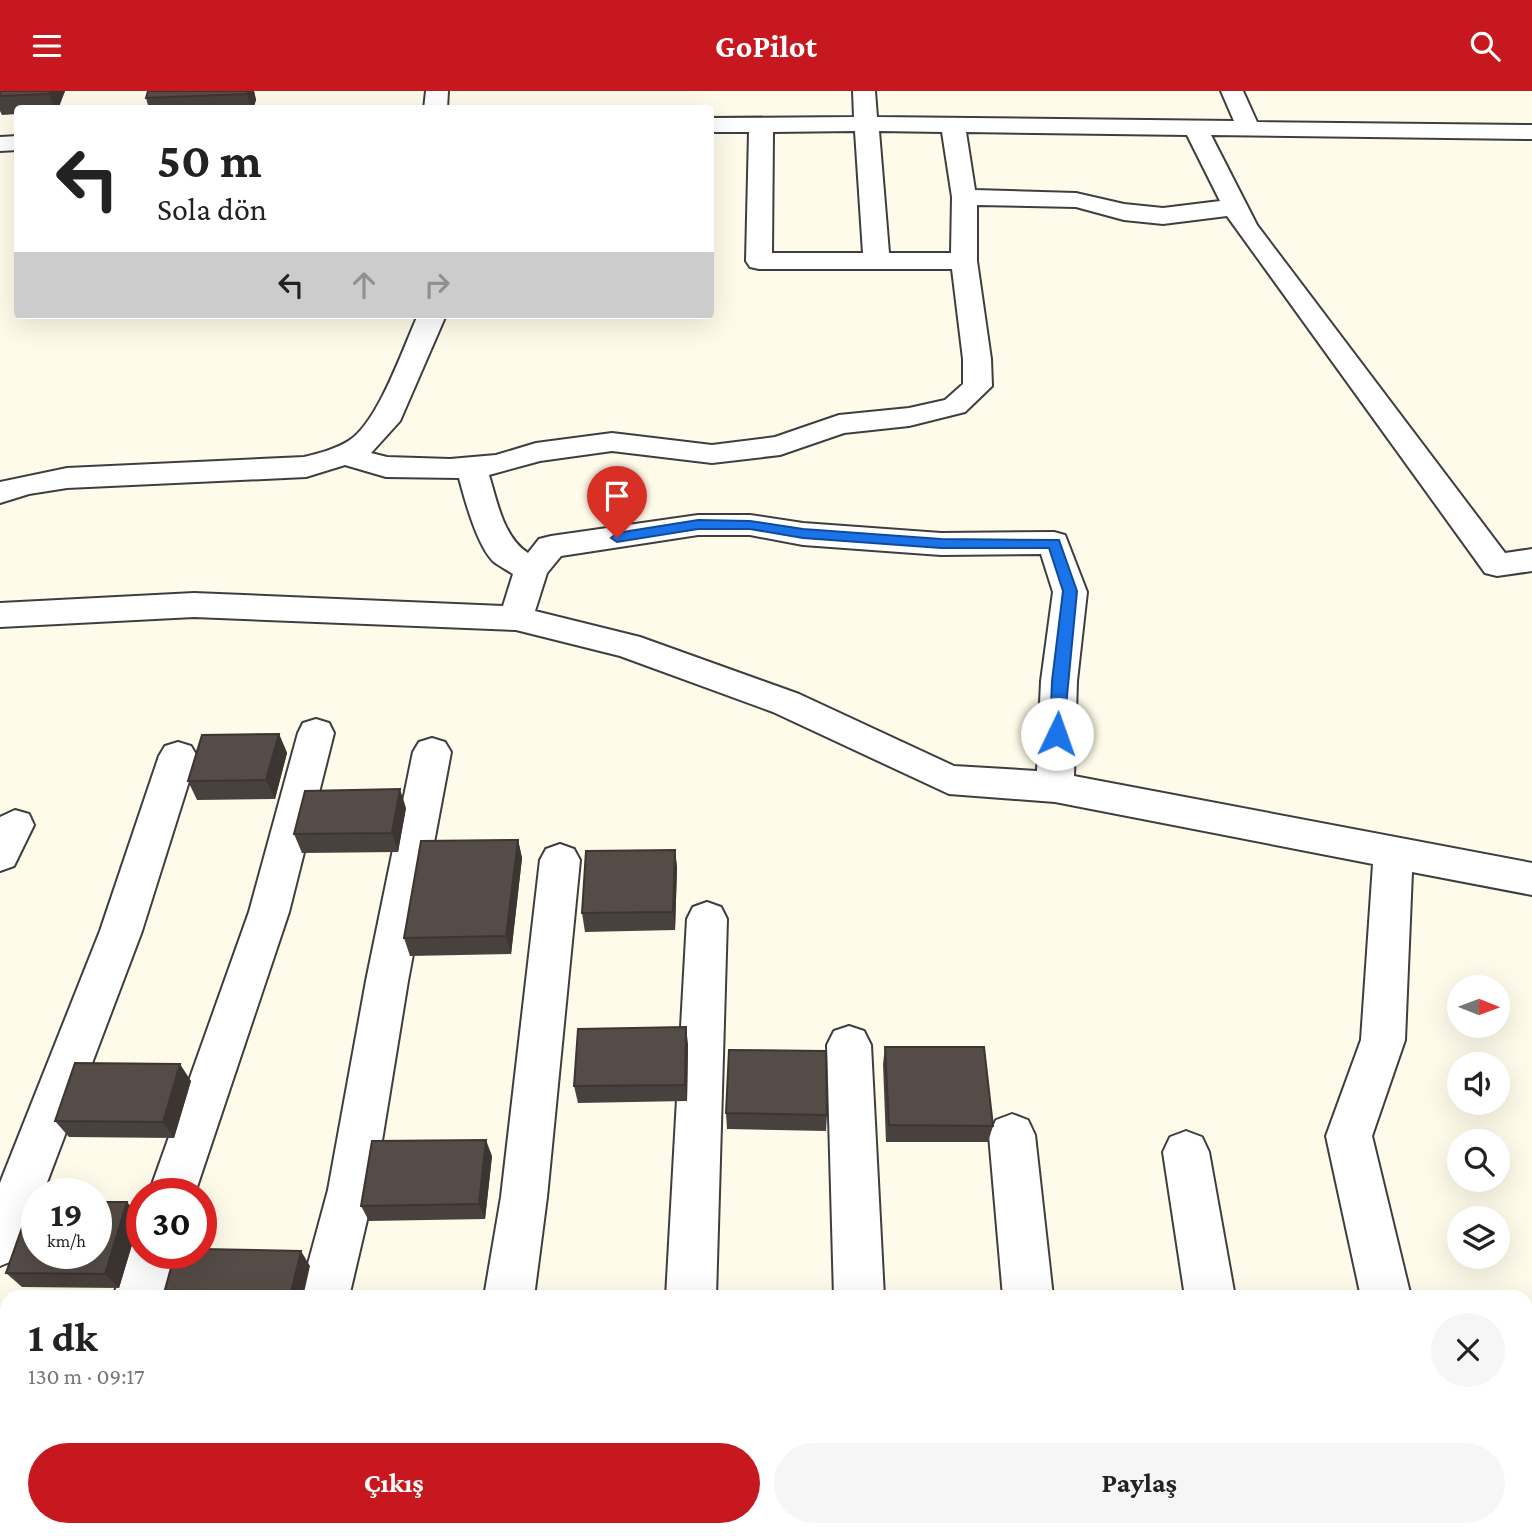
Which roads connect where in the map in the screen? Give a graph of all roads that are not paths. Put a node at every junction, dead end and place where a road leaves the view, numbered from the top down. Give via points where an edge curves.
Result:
1 (864, 91) edge
2 (1233, 91) edge
3 (761, 124) junction
4 (868, 124) junction
5 (714, 125) edge
6 (953, 125) junction
7 (1195, 127) junction
8 (1250, 128) junction
9 (1532, 132) edge
10 (964, 197) junction
11 (1235, 208) junction
12 (876, 259) junction
13 (964, 261) junction
14 (430, 319) edge
15 (345, 455) junction
16 (471, 467) junction
17 (0, 493) edge
18 (1532, 560) edge
19 (531, 571) junction
20 (0, 615) edge
21 (516, 618) junction
22 (316, 733) dead end
23 (432, 752) dead end
24 (178, 757) dead end
25 (1055, 787) junction
26 (1393, 851) junction
27 (560, 860) dead end
28 (1532, 879) edge
29 (707, 919) dead end
30 (849, 1045) dead end
31 (1012, 1135) dead end
32 (1186, 1152) dead end
33 (177, 1178) edge
34 (0, 1243) edge
35 (147, 1269) edge
36 (140, 1290) edge
37 (326, 1290) edge
38 (510, 1290) edge
39 (691, 1290) edge
40 (859, 1290) edge
41 (1027, 1290) edge
42 (1209, 1290) edge
43 (1384, 1290) edge

1 - 4 street
2 - 8 street
3 - 4 street
3 - 5 street
3 - 12 street via 759,261
4 - 6 street
4 - 12 street
6 - 7 street
6 - 10 street
7 - 8 street
7 - 11 street
8 - 9 street
10 - 11 street via 1076,200 1163,216
10 - 13 street
11 - 18 street via 1497,565
12 - 13 street
13 - 16 street via 977,386 955,407 839,424 780,446 712,454 612,442
14 - 15 street via 385,421 363,445
15 - 16 street via 386,467
15 - 17 street via 306,467 68,478
16 - 19 street via 485,516 504,553
19 - 21 street
19 - 25 street via 551,547 698,524 941,544 1054,543 1070,591 1059,681
20 - 21 street via 194,605
21 - 25 street via 628,646 786,703 949,780
22 - 33 street via 269,912
23 - 37 street via 351,1190
24 - 34 street via 121,931
25 - 26 street
26 - 28 street
26 - 43 street via 1383,1040 1349,1136
27 - 38 street
29 - 39 street
30 - 40 street
31 - 41 street
32 - 42 street
35 - 36 street

